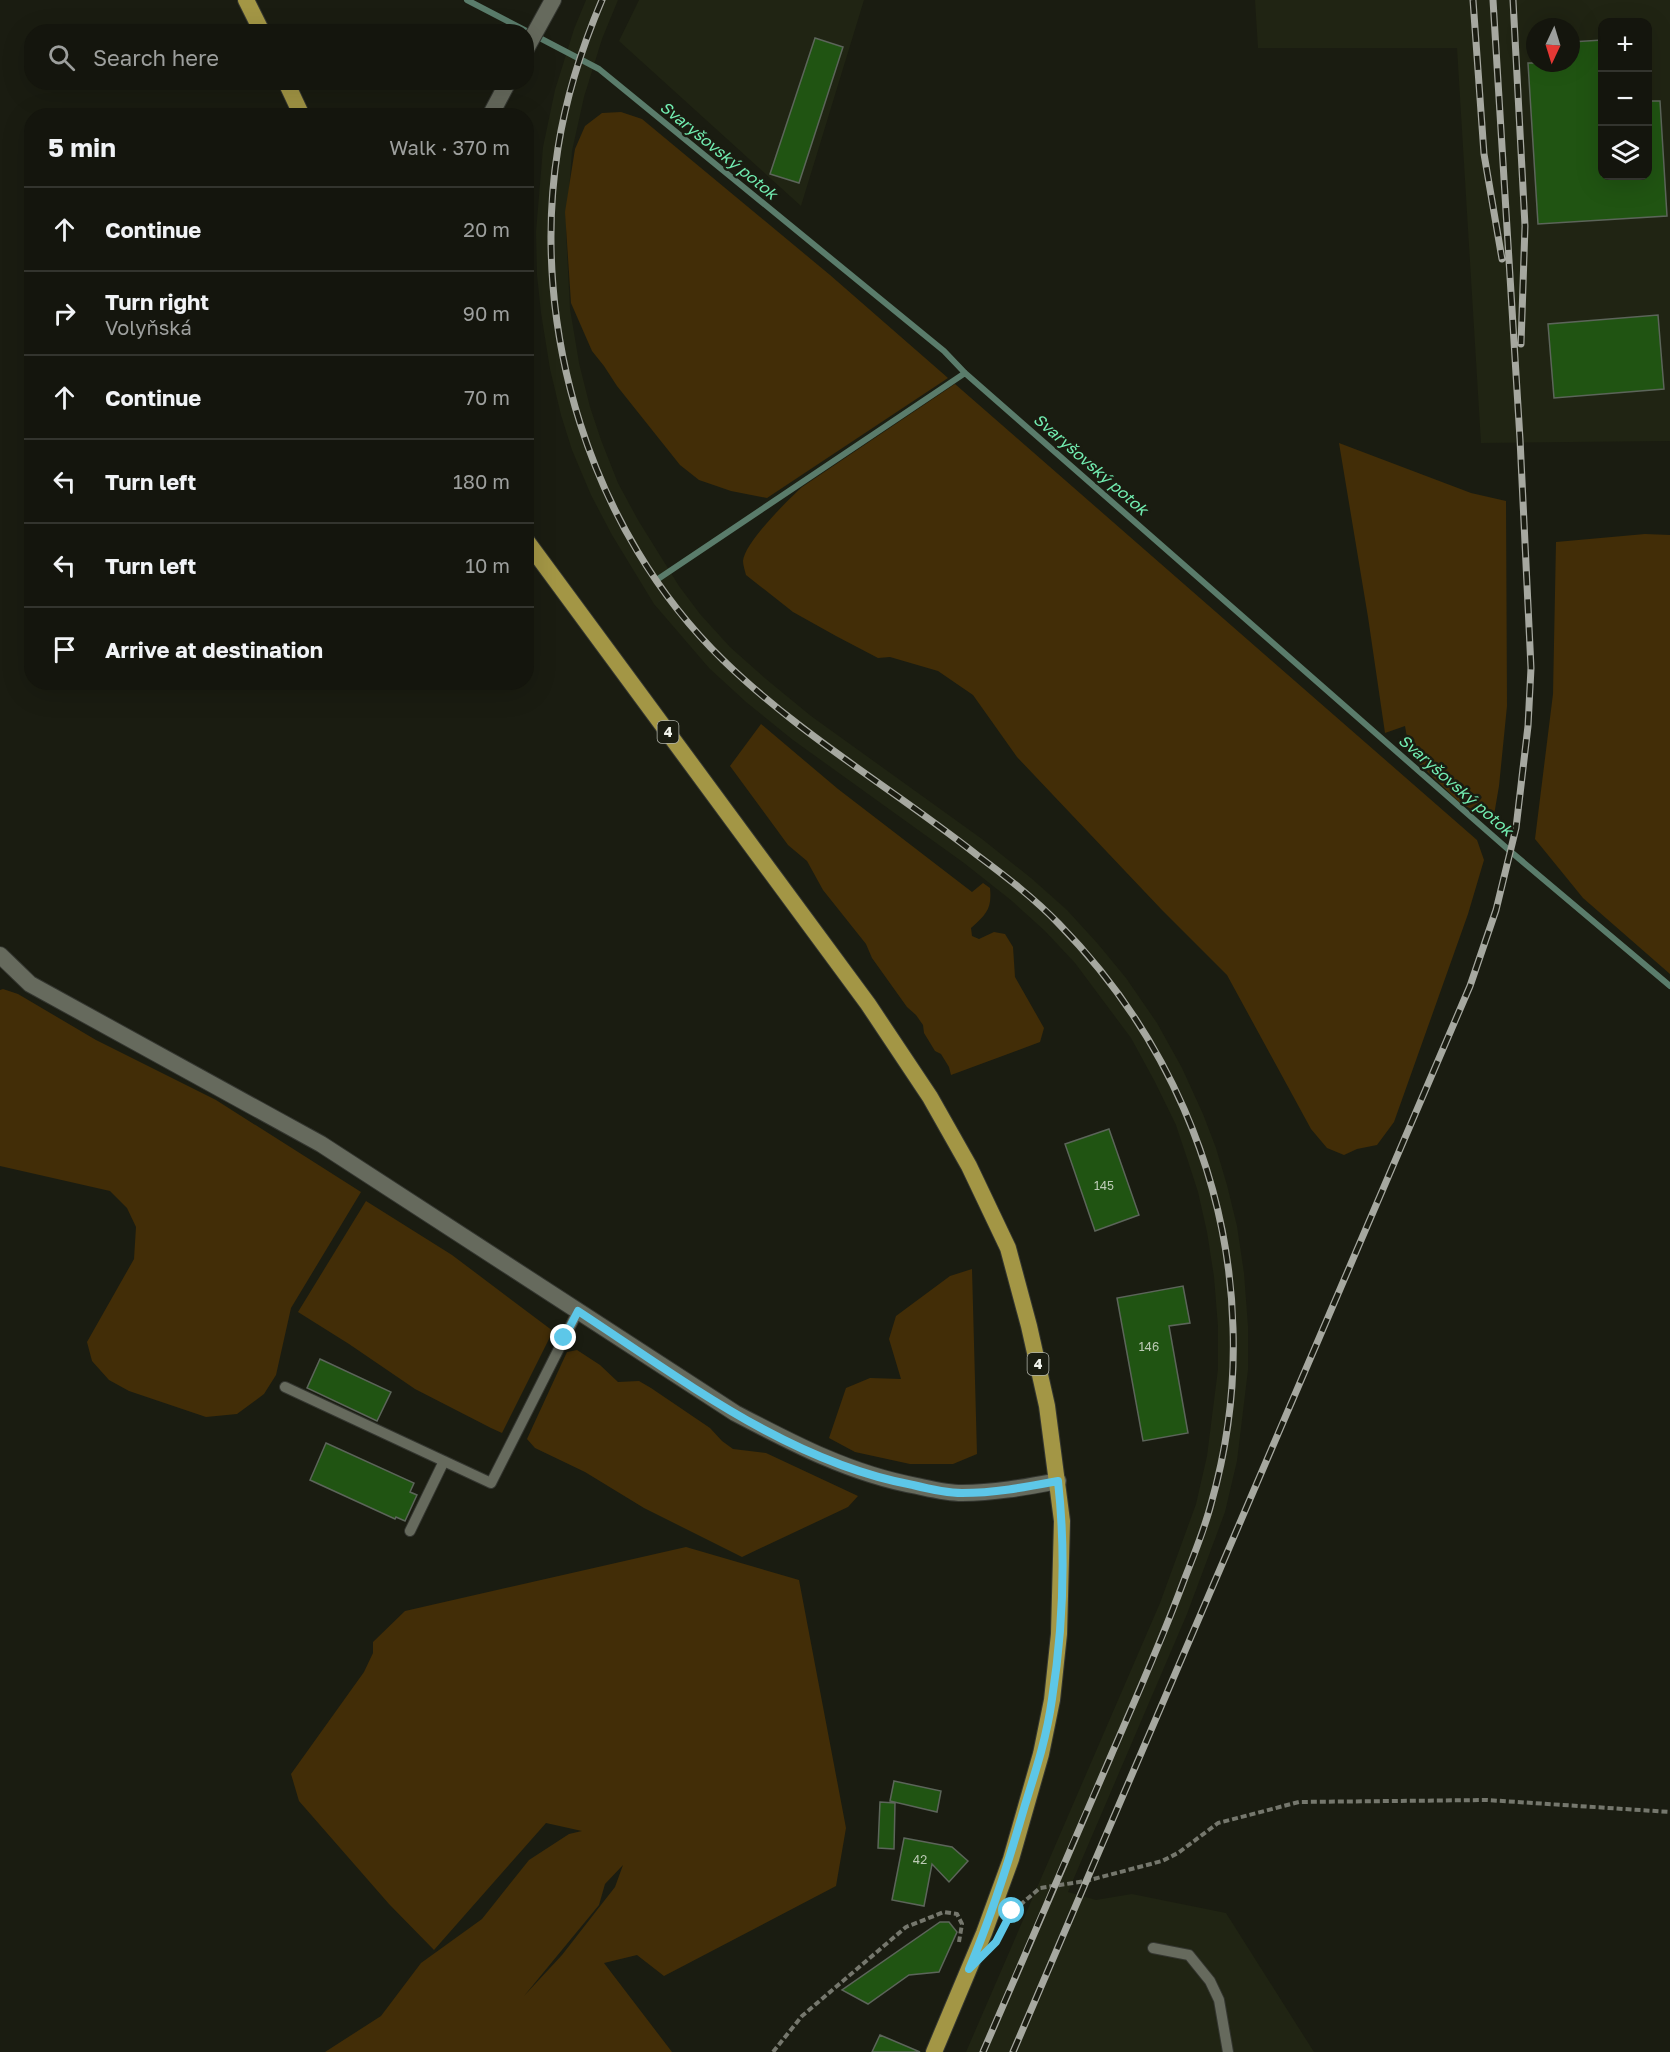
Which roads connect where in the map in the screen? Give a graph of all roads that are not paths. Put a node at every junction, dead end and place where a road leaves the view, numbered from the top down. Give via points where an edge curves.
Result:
1 (246, 0) edge
2 (553, 0) edge
3 (258, 24) edge
4 (534, 35) edge
5 (290, 90) edge
6 (504, 90) edge
7 (298, 108) edge
8 (494, 108) edge
9 (534, 551) edge
10 (0, 955) edge
11 (578, 1311) junction
12 (285, 1387) dead end
13 (444, 1461) junction
14 (1058, 1481) junction
15 (410, 1531) dead end
16 (1153, 1948) dead end
17 (934, 2052) edge
18 (1228, 2052) edge

1 - 3 main road
2 - 4 street
5 - 7 main road
6 - 8 street
9 - 14 main road, 4 via 868,1004 930,1097 969,1166 1008,1248 1047,1406
10 - 11 street via 30,984 321,1144
11 - 13 lane via 491,1483
11 - 14 street via 735,1413 840,1465 889,1481 960,1493 1005,1491
12 - 13 lane
13 - 15 lane
14 - 17 main road, 4 via 1062,1521 1059,1634 1041,1754 994,1908
16 - 18 lane via 1189,1955 1210,1981 1219,2000

